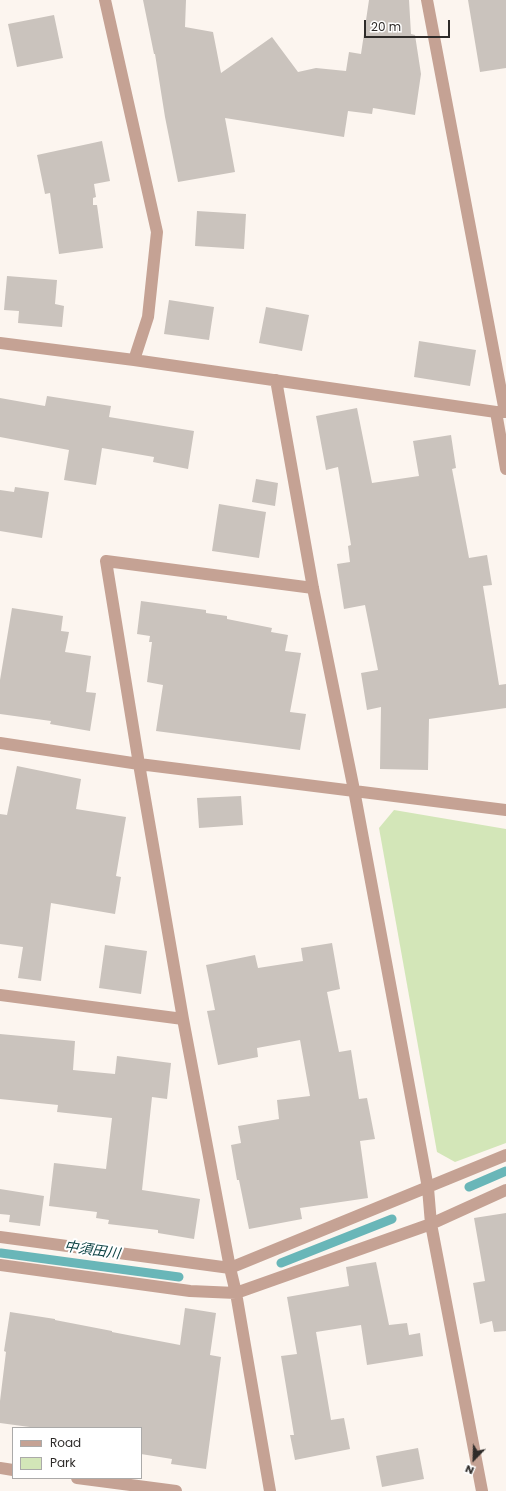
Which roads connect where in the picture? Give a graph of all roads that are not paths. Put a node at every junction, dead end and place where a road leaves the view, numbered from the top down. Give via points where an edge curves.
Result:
1 (105, 0) edge
2 (427, 0) edge
3 (0, 343) edge
4 (134, 360) junction
5 (276, 380) junction
6 (502, 412) edge
7 (506, 469) edge
8 (313, 588) junction
9 (0, 743) edge
10 (139, 764) junction
11 (354, 790) junction
12 (506, 810) edge
13 (0, 995) edge
14 (183, 1018) junction
15 (506, 1155) edge
16 (428, 1188) junction
17 (506, 1190) edge
18 (431, 1224) junction
19 (0, 1237) edge
20 (0, 1265) edge
21 (230, 1268) junction
22 (236, 1293) junction
23 (0, 1468) edge
24 (12, 1470) edge
25 (85, 1479) edge
26 (176, 1491) edge
27 (270, 1491) edge
28 (482, 1491) edge

1 - 4 street via 157,232 148,318
2 - 6 street
3 - 4 street
4 - 5 street
5 - 6 street
5 - 8 street
6 - 7 street
8 - 10 street via 106,561
8 - 11 street
9 - 10 street
10 - 11 street
10 - 14 street
11 - 12 street
11 - 16 street
13 - 14 street
14 - 21 street
15 - 16 street
16 - 18 street
16 - 21 street
17 - 18 street
18 - 22 street
18 - 28 street
19 - 21 street
20 - 22 street via 190,1291
21 - 22 street
22 - 27 street
23 - 24 street
25 - 26 street

